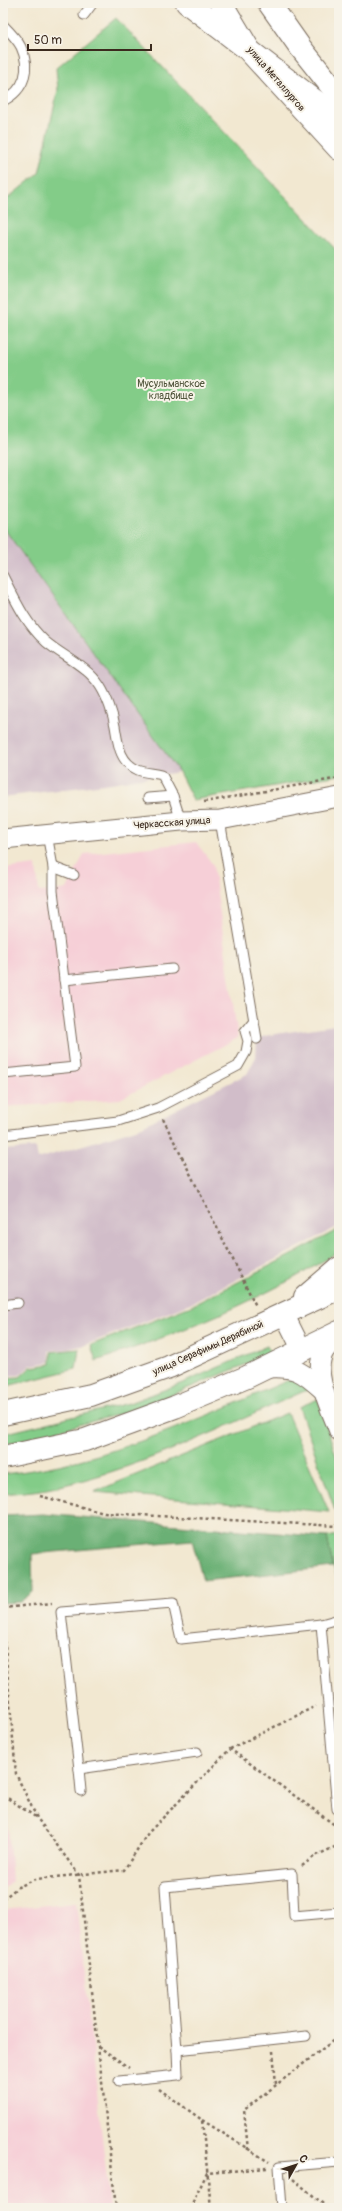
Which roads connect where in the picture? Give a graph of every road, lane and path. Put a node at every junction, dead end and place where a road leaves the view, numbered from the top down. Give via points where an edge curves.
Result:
1 (93, 3) edge
2 (187, 3) edge
3 (220, 3) edge
4 (269, 3) edge
5 (84, 16) dead end
6 (3, 25) edge
7 (251, 53) junction
8 (339, 96) edge
9 (3, 101) edge
10 (339, 119) edge
11 (339, 150) edge
12 (3, 576) edge
13 (339, 778) edge
14 (173, 796) junction
15 (148, 798) dead end
16 (339, 798) edge
17 (180, 817) junction
18 (220, 820) junction
19 (47, 834) junction
20 (3, 839) edge
21 (53, 867) junction
22 (74, 875) dead end
23 (172, 969) dead end
24 (64, 980) junction
25 (254, 1020) junction
26 (257, 1039) dead end
27 (3, 1074) edge
28 (158, 1108) junction
29 (3, 1135) edge
30 (339, 1268) edge
31 (339, 1288) edge
32 (18, 1303) dead end
33 (3, 1305) edge
34 (256, 1308) dead end
35 (287, 1313) junction
36 (339, 1332) edge
37 (339, 1337) edge
38 (302, 1350) junction
39 (266, 1368) junction
40 (323, 1390) junction
41 (3, 1414) edge
42 (339, 1431) edge
43 (3, 1457) edge
44 (40, 1496) dead end
45 (337, 1526) dead end
46 (3, 1608) edge
47 (61, 1612) junction
48 (339, 1620) edge
49 (3, 1622) edge
50 (320, 1624) junction
51 (327, 1700) junction
52 (230, 1749) junction
53 (197, 1752) dead end
54 (79, 1769) junction
55 (81, 1791) dead end
56 (3, 1795) edge
57 (337, 1809) dead end
58 (37, 1818) junction
59 (339, 1828) edge
60 (339, 1845) edge
61 (292, 1874) junction
62 (79, 1875) junction
63 (3, 1899) edge
64 (339, 1912) edge
65 (306, 2036) dead end
66 (339, 2036) edge
67 (272, 2040) junction
68 (98, 2046) junction
69 (177, 2050) junction
70 (144, 2079) junction
71 (119, 2081) dead end
72 (276, 2085) junction
73 (248, 2150) dead end
74 (339, 2162) edge
75 (278, 2167) junction
76 (207, 2174) junction
77 (116, 2208) edge
78 (190, 2208) edge
79 (211, 2208) edge
80 (282, 2208) edge

1 - 5 lane
2 - 7 main road
3 - 7 main road, улица Металлургов
4 - 8 main road
6 - 9 lane via 20,46 26,63 25,78 19,90
7 - 10 main road
7 - 11 main road, улица Металлургов
12 - 14 lane via 32,628 55,649 82,666 100,686 123,757 138,770 162,774
13 - 17 path via 211,799
14 - 15 lane
14 - 17 lane
16 - 18 street, Черкасская улица
17 - 18 street, Черкасская улица
17 - 19 street, Черкасская улица
18 - 25 lane
19 - 20 street, Черкасская улица
19 - 21 lane
21 - 22 lane
21 - 24 lane via 53,891
23 - 24 lane
24 - 27 lane via 75,1067
25 - 26 lane
25 - 28 lane via 245,1030 248,1041 246,1052 238,1066
28 - 29 lane via 118,1121
28 - 34 path
30 - 35 main road
31 - 35 main road, улица Серафимы Дерябиной
32 - 33 lane
35 - 38 street
35 - 41 main road, улица Серафимы Дерябиной via 169,1367 91,1395
36 - 38 main road
37 - 40 street via 325,1350 322,1358 320,1365
38 - 39 main road
39 - 40 street via 284,1366 295,1369 306,1374
39 - 43 main road via 175,1407 85,1440
40 - 42 street
44 - 45 path via 104,1513
46 - 47 path via 54,1603
47 - 50 lane via 174,1603 181,1639
47 - 54 lane
48 - 50 lane
49 - 58 path via 16,1774
50 - 51 lane
51 - 52 path
51 - 57 lane
52 - 59 path
52 - 62 path via 148,1833 124,1870
53 - 54 lane
54 - 55 lane
56 - 58 path
58 - 62 path
60 - 61 path via 315,1856
61 - 64 lane via 294,1916
61 - 69 lane via 165,1887
62 - 63 path via 36,1879
62 - 68 path
65 - 67 lane
66 - 72 path
67 - 69 lane
67 - 72 path
68 - 70 path
68 - 77 path
69 - 70 lane via 178,2076
70 - 71 lane
70 - 76 path via 202,2120
72 - 73 path via 244,2110
74 - 75 lane
75 - 76 path
75 - 80 lane
76 - 78 path
76 - 79 path

